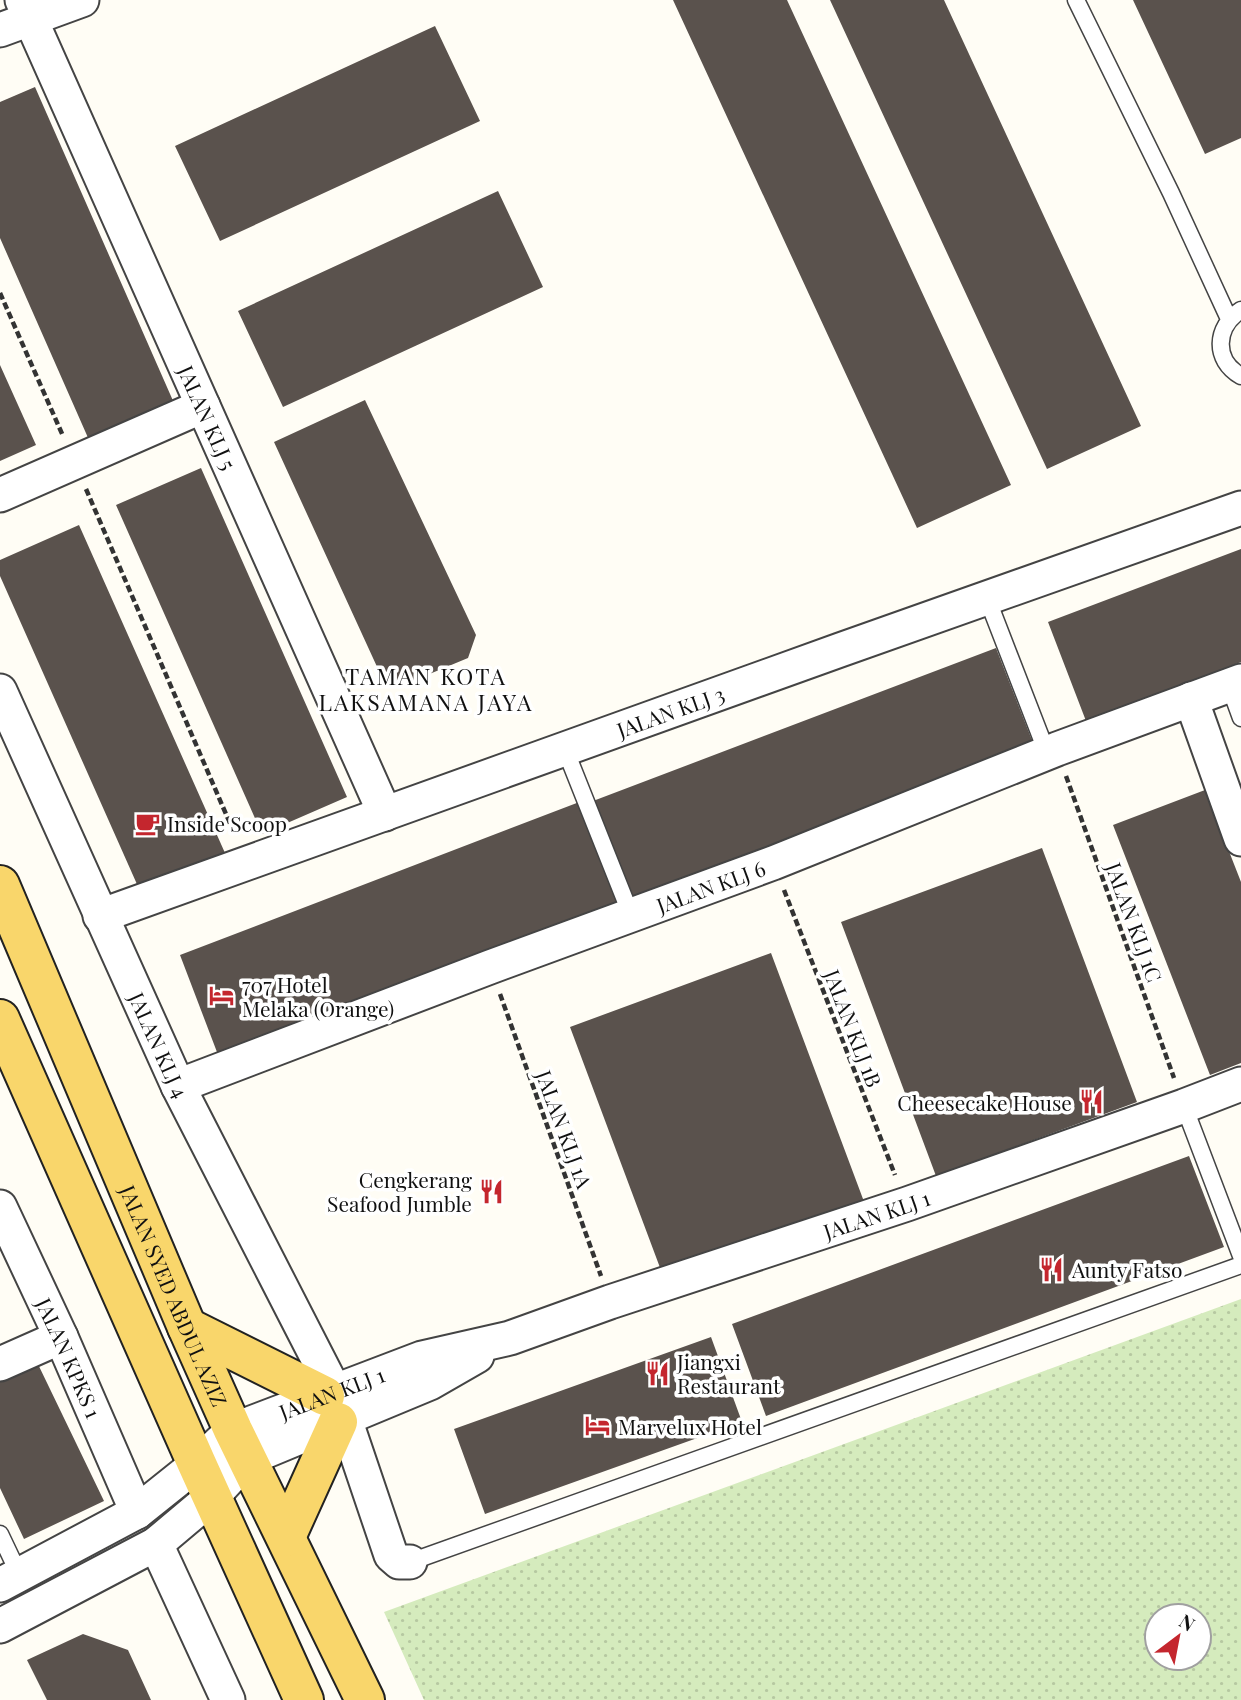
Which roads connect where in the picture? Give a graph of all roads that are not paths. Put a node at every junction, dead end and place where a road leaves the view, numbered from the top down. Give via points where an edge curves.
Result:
1 (82, 0) edge
2 (1076, 0) edge
3 (17, 16) edge
4 (1235, 315) edge
5 (1241, 376) edge
6 (203, 406) junction
7 (0, 495) edge
8 (1241, 508) edge
9 (987, 598) junction
10 (1235, 683) edge
11 (0, 691) edge
12 (1191, 699) junction
13 (1241, 718) edge
14 (565, 749) junction
15 (1052, 751) junction
16 (385, 814) junction
17 (1241, 839) edge
18 (0, 885) edge
19 (631, 915) junction
20 (100, 916) junction
21 (0, 1019) edge
22 (1241, 1084) edge
23 (178, 1086) junction
24 (1184, 1106) junction
25 (0, 1208) edge
26 (1241, 1256) edge
27 (1241, 1265) edge
28 (187, 1327) junction
29 (61, 1337) junction
30 (0, 1364) edge
31 (336, 1407) junction
32 (240, 1445) junction
33 (205, 1480) junction
34 (137, 1512) junction
35 (0, 1534) edge
36 (286, 1537) junction
37 (156, 1544) junction
38 (410, 1562) joint
39 (10, 1579) edge
40 (0, 1626) edge
41 (228, 1700) edge
42 (304, 1700) edge
43 (365, 1700) edge

1 - 3 street
2 - 4 lane
3 - 6 street, JALAN KLJ 5
4 - 5 lane via 1220,340 1226,363
6 - 7 street
6 - 16 street, JALAN KLJ 5
8 - 9 street, JALAN KLJ 3
9 - 14 street, JALAN KLJ 3
9 - 15 lane
10 - 12 street, JALAN KLJ 6
10 - 13 lane
11 - 20 street, JALAN KLJ 4
12 - 15 street, JALAN KLJ 6
12 - 17 street
14 - 16 street, JALAN KLJ 3
14 - 19 lane
15 - 19 street, JALAN KLJ 6
16 - 20 street, JALAN KLJ 3
18 - 28 main road, JALAN SYED ABDUL AZIZ
19 - 23 street, JALAN KLJ 6
20 - 23 street, JALAN KLJ 4
21 - 33 main road
22 - 24 street, JALAN KLJ 1
23 - 31 street, JALAN KLJ 4
24 - 26 lane
24 - 31 street, JALAN KLJ 1 via 510,1338 430,1383
25 - 29 street, JALAN KPKS 1
27 - 38 lane
28 - 31 main road
28 - 32 main road, JALAN SYED ABDUL AZIZ
29 - 30 street
29 - 34 street, JALAN KPKS 1
31 - 32 street, JALAN KLJ 1
31 - 36 main road
31 - 38 street, JALAN KLJ 4 via 391,1555 399,1562
32 - 33 street
32 - 36 main road, JALAN SYED ABDUL AZIZ
33 - 34 street
33 - 37 street
33 - 42 main road
34 - 39 street
35 - 39 lane
36 - 43 main road, JALAN SYED ABDUL AZIZ
37 - 40 street
37 - 41 street

